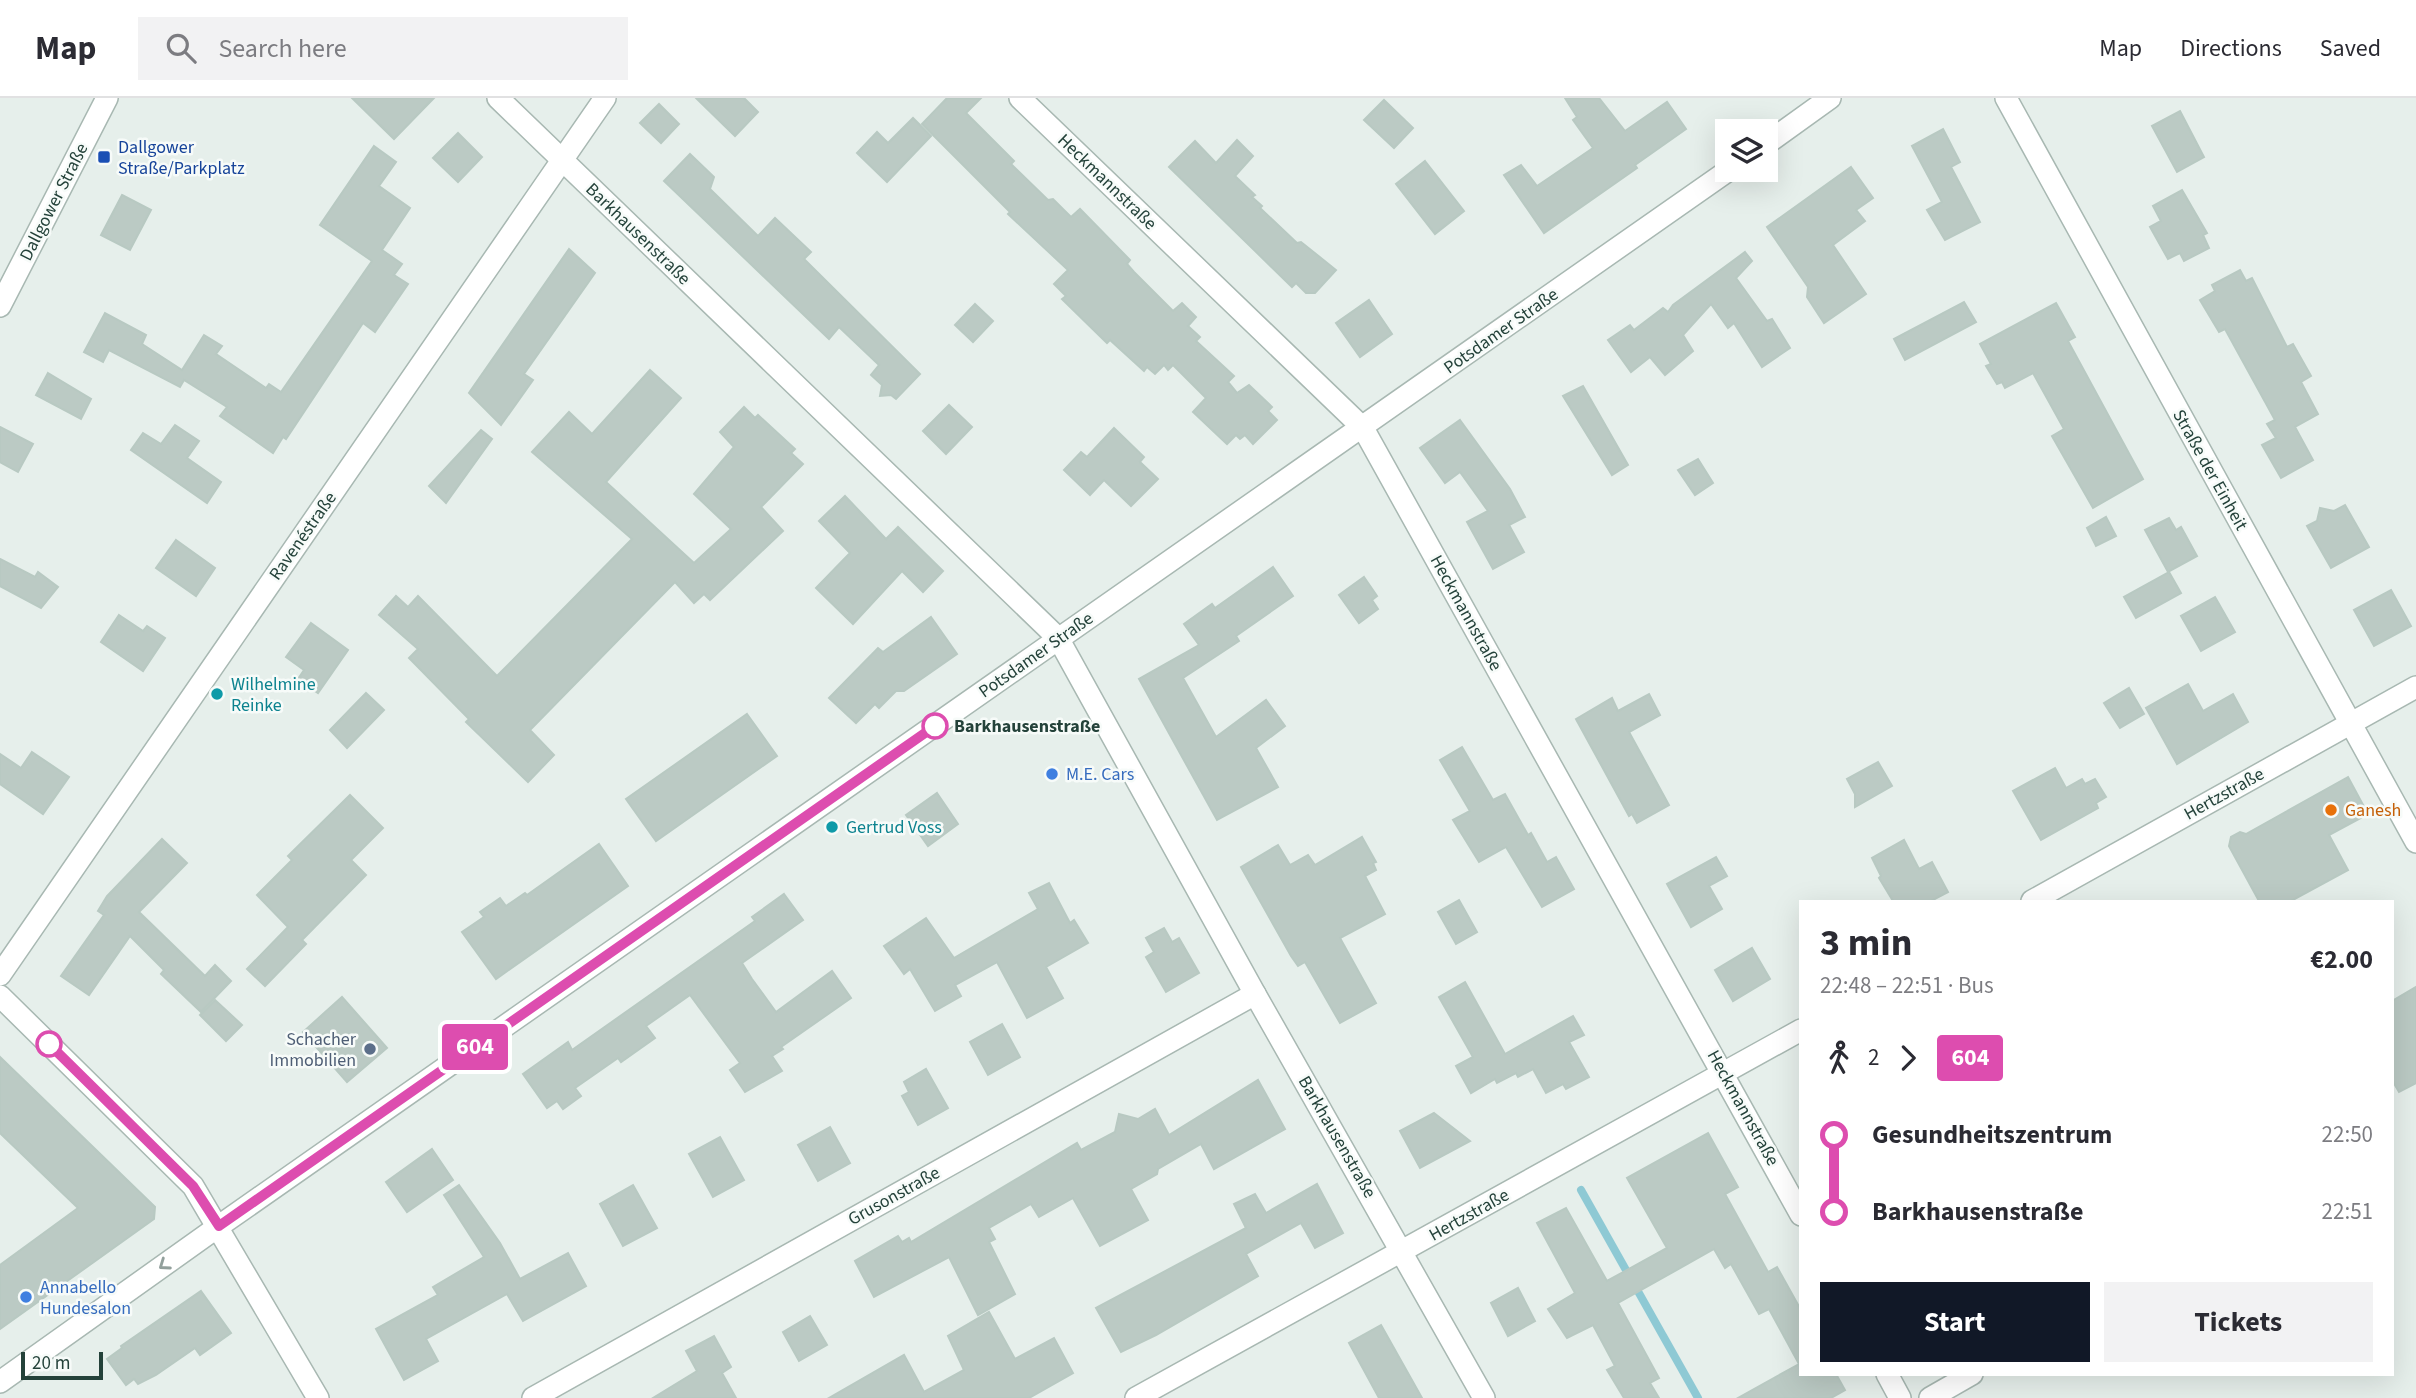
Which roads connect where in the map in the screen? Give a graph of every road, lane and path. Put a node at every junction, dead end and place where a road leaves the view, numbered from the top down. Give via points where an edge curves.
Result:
1 (107, 98) edge
2 (498, 98) edge
3 (605, 98) edge
4 (1020, 98) edge
5 (1830, 98) edge
6 (2006, 98) edge
7 (1778, 135) edge
8 (563, 160) junction
9 (1715, 180) edge
10 (0, 306) edge
11 (1363, 428) junction
12 (1058, 638) junction
13 (2416, 687) edge
14 (2350, 725) junction
15 (2416, 842) edge
16 (2034, 900) edge
17 (0, 975) edge
18 (1255, 994) junction
19 (0, 996) edge
20 (1799, 1031) edge
21 (1724, 1073) junction
22 (1799, 1211) edge
23 (219, 1226) junction
24 (1402, 1252) junction
25 (1888, 1376) edge
26 (1968, 1376) edge
27 (0, 1382) edge
28 (318, 1398) edge
29 (533, 1398) edge
30 (1136, 1398) edge
31 (1485, 1398) edge
32 (1900, 1398) edge
33 (1930, 1398) edge

1 - 10 street, Dallgower Straße
2 - 8 street, Barkhausenstraße
3 - 8 street, Ravenéstraße
4 - 11 street, Heckmannstraße
5 - 7 street
6 - 14 street, Straße der Einheit
8 - 12 street, Barkhausenstraße
8 - 17 street, Ravenéstraße
9 - 11 street, Potsdamer Straße
11 - 12 street, Potsdamer Straße
11 - 21 street, Heckmannstraße
12 - 18 street, Barkhausenstraße
12 - 23 street, Potsdamer Straße
13 - 14 street, Hertzstraße
14 - 15 street, Straße der Einheit
14 - 16 street, Hertzstraße
18 - 24 street, Barkhausenstraße
18 - 29 street, Grusonstraße
19 - 23 street via 193,1186
20 - 21 street, Hertzstraße
21 - 22 street, Heckmannstraße
21 - 24 street, Hertzstraße
23 -> 27 street, Potsdamer Straße
23 - 28 street
24 - 30 street, Hertzstraße
24 - 31 street, Barkhausenstraße
25 - 32 street
26 - 33 street

